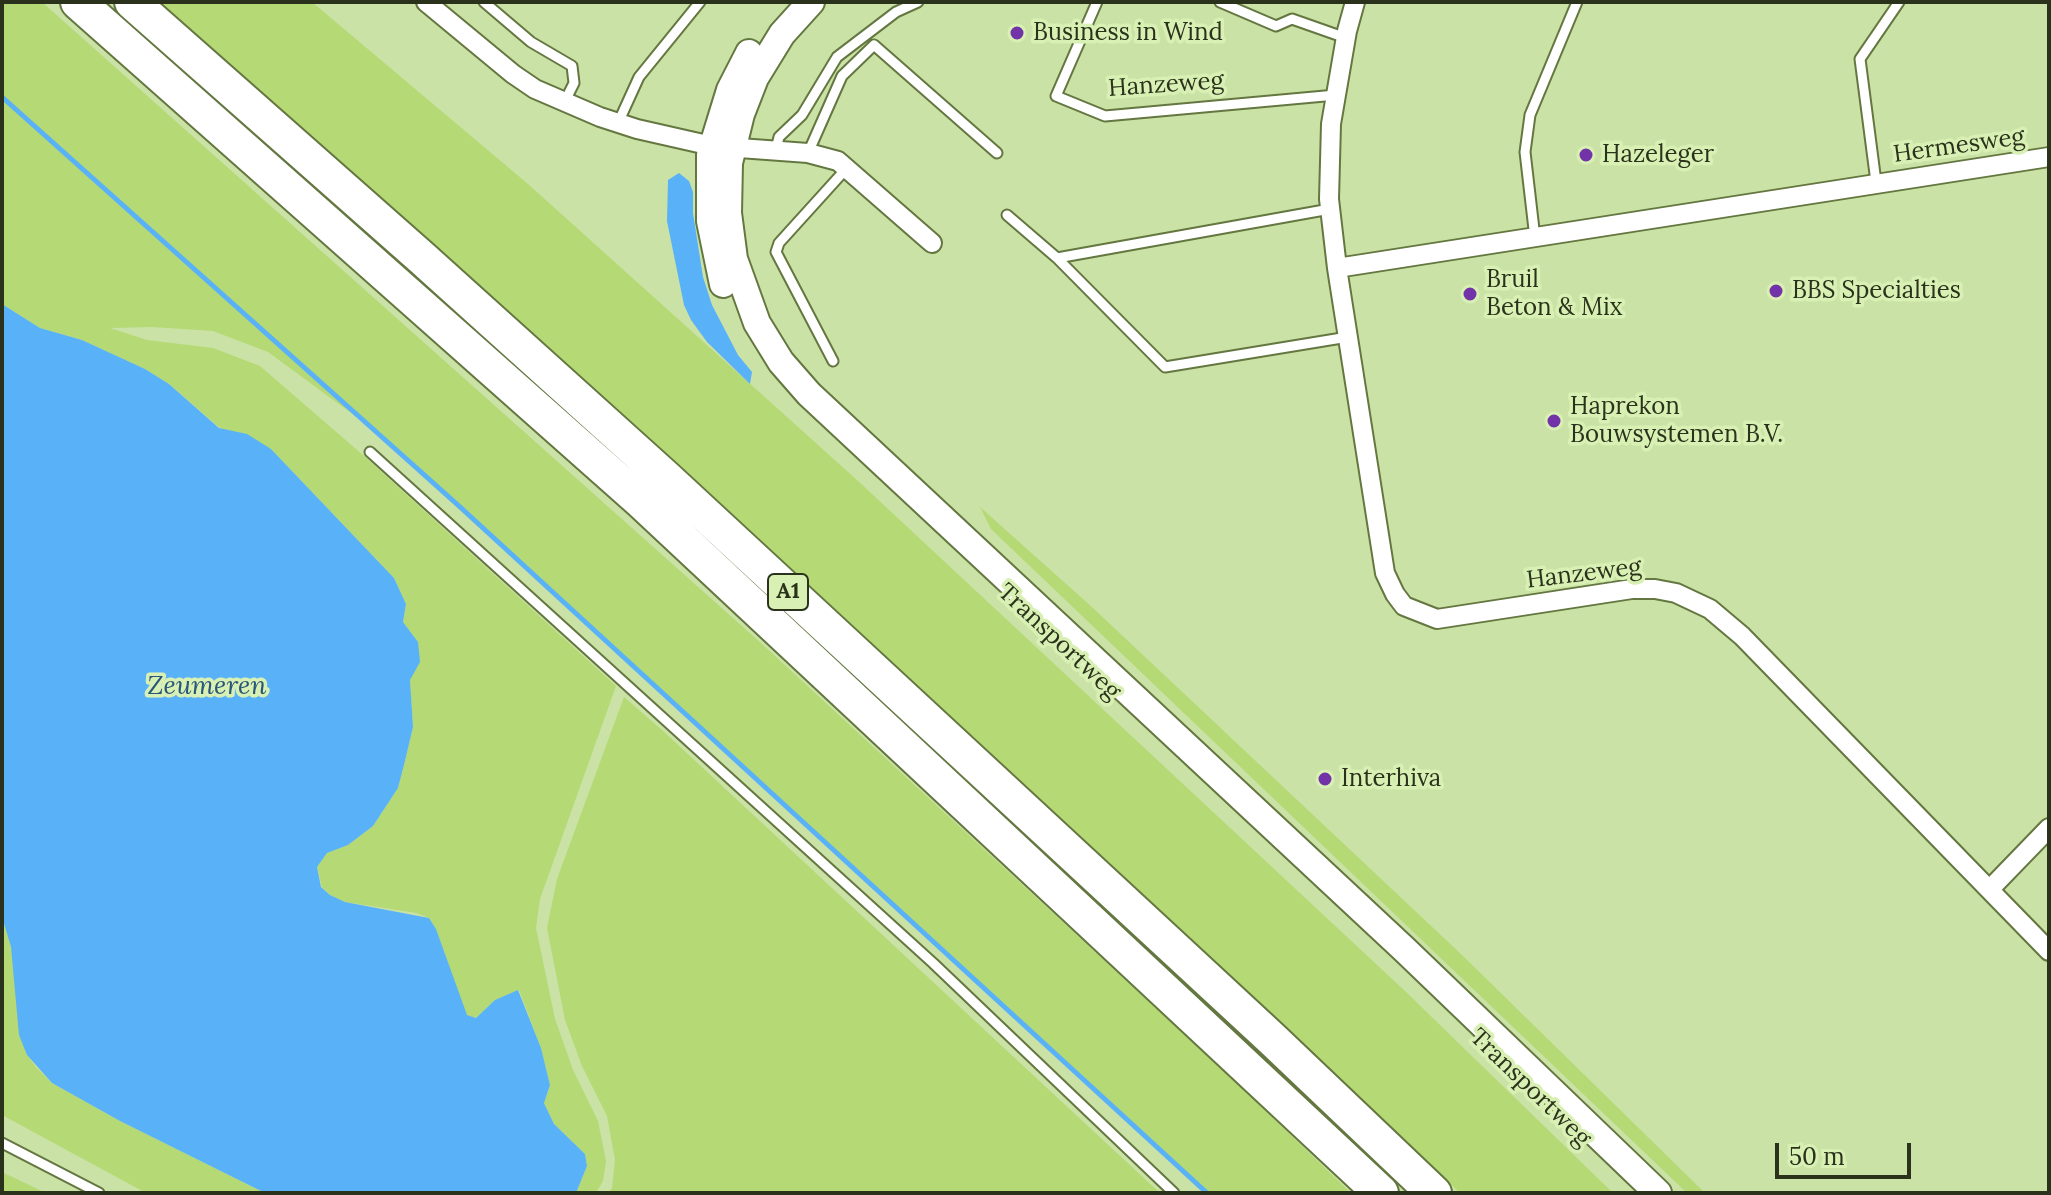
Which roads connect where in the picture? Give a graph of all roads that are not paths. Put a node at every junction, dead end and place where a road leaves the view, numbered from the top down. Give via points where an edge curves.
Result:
1 (78, 2) edge
2 (132, 2) edge
3 (426, 2) edge
4 (484, 2) edge
5 (700, 2) edge
6 (787, 2) edge
7 (811, 2) edge
8 (918, 2) edge
9 (1097, 2) edge
10 (1220, 2) edge
11 (1355, 2) edge
12 (1577, 2) edge
13 (1899, 2) edge
14 (1346, 38) junction
15 (1336, 95) junction
16 (564, 103) junction
17 (618, 123) junction
18 (722, 146) junction
19 (776, 149) junction
20 (808, 153) junction
21 (997, 153) dead end
22 (2049, 157) edge
23 (846, 169) junction
24 (1876, 182) junction
25 (1330, 209) junction
26 (1007, 215) dead end
27 (1535, 238) junction
28 (932, 243) dead end
29 (1057, 258) junction
30 (1337, 268) junction
31 (1348, 337) junction
32 (833, 361) dead end
33 (370, 452) dead end
34 (2049, 828) edge
35 (1990, 889) junction
36 (2049, 951) edge
37 (2, 1143) edge
38 (99, 1193) edge
39 (1174, 1193) edge
40 (1381, 1193) edge
41 (1434, 1193) edge
42 (1640, 1193) edge
43 (1658, 1193) edge

1 - 40 highway, A1 via 642,502
2 - 41 highway, A1 via 666,478
3 - 16 street via 513,74
4 - 16 lane via 531,42 572,66 574,83
5 - 17 lane via 639,77
6 - 18 street, Transportweg via 739,71 726,101
7 - 18 street, Transportweg via 782,34
8 - 19 lane via 896,12 837,57 802,115 779,137
9 - 15 lane, Hanzeweg via 1056,96 1105,116
10 - 14 lane via 1276,26 1292,19
11 - 14 street, Hanzeweg
12 - 27 lane via 1530,115 1525,152
13 - 24 lane via 1860,59
14 - 15 street, Hanzeweg
15 - 25 street, Hanzeweg
16 - 17 street
17 - 18 street
18 - 19 street
18 - 42 street, Transportweg via 709,204 712,240 735,318 770,372
18 - 43 street, Transportweg via 734,259 757,323 791,376
19 - 20 street
20 - 21 lane via 842,76 874,45
20 - 23 street via 824,155
22 - 24 street, Hermesweg
23 - 28 street
23 - 32 lane via 776,252
24 - 27 street
25 - 29 lane
25 - 30 street, Hanzeweg
26 - 29 lane
27 - 30 street
29 - 31 lane via 1165,367
30 - 31 street, Hanzeweg
31 - 35 street, Hanzeweg via 1385,573 1404,606 1437,619 1655,589 1710,609
33 - 39 lane via 933,963
34 - 35 street
35 - 36 street, Hanzeweg
37 - 38 lane

